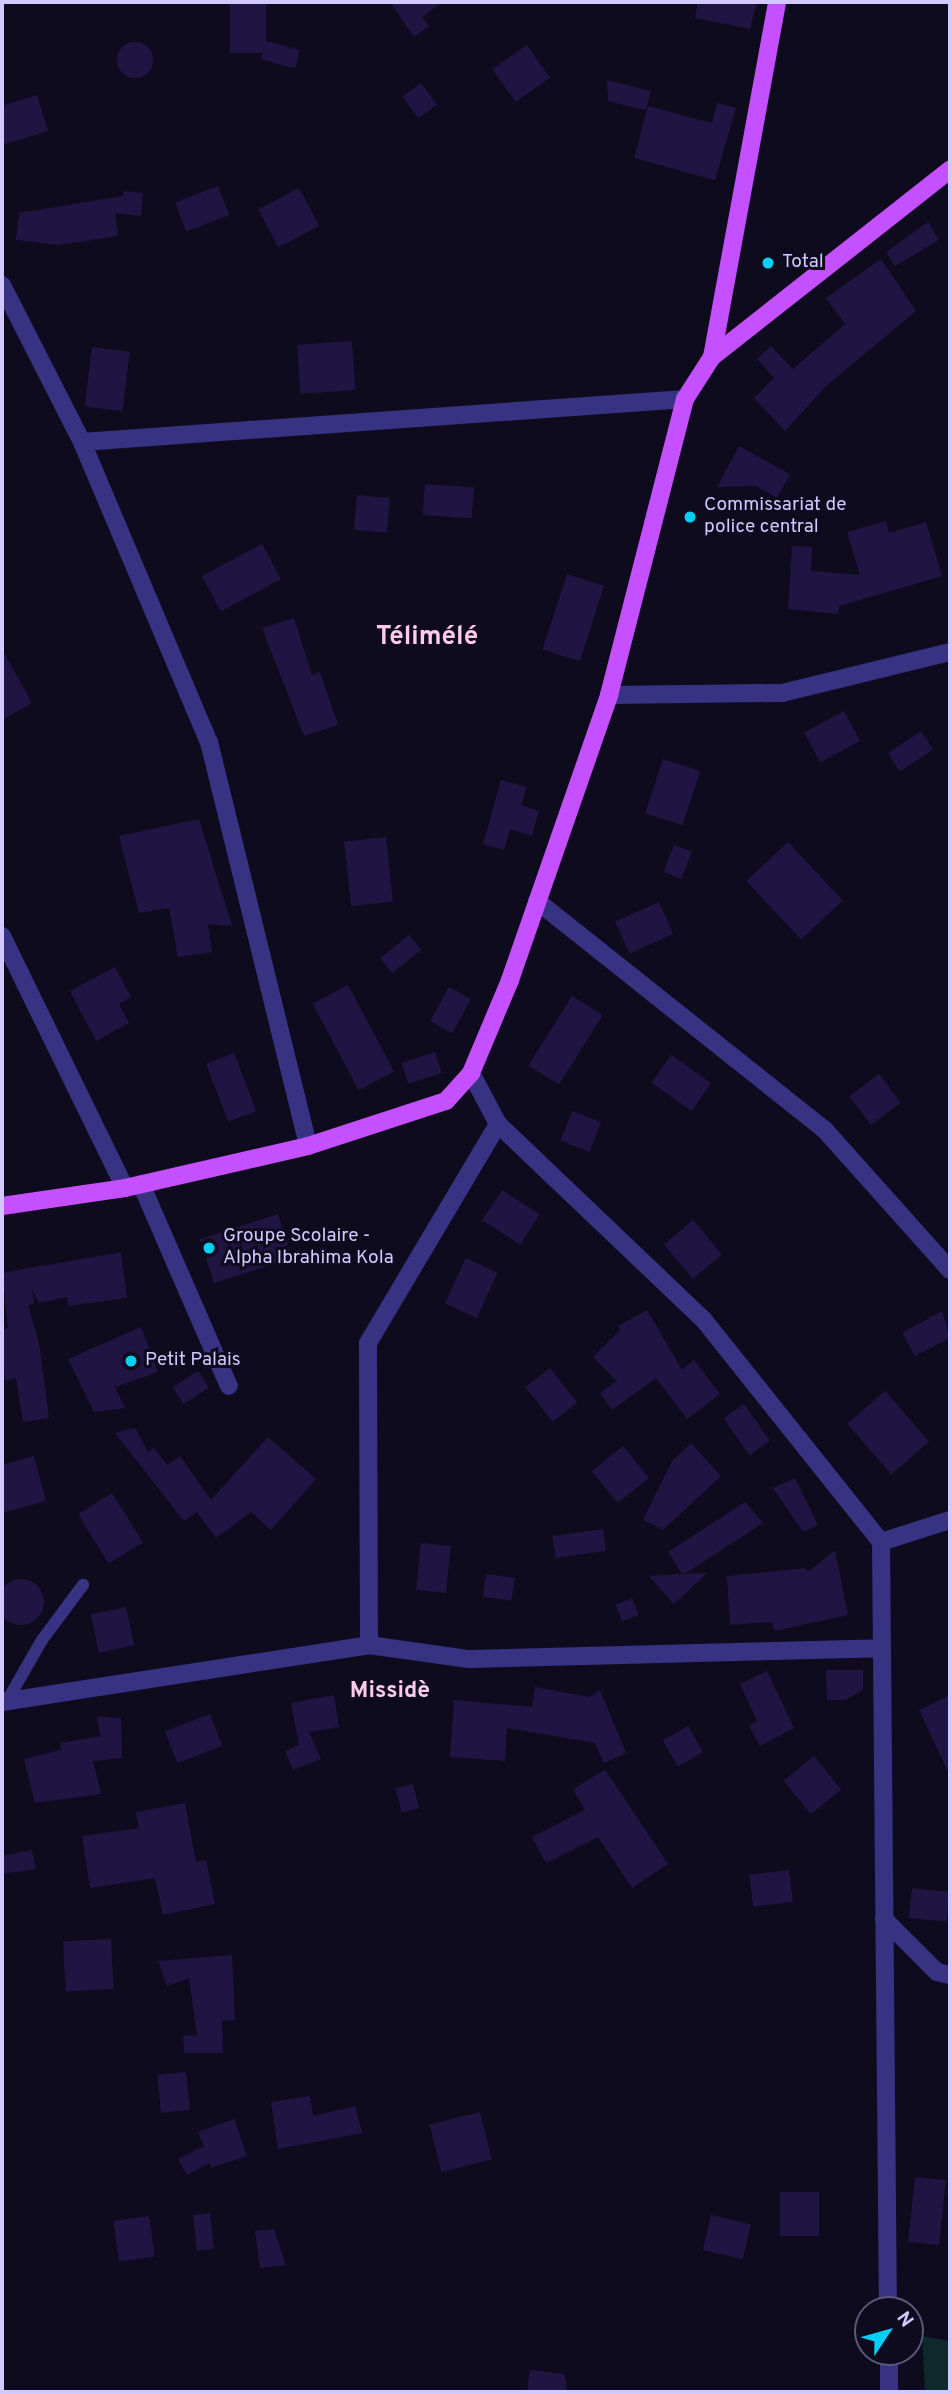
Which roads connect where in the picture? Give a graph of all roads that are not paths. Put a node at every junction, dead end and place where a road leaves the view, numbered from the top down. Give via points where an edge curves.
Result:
1 (776, 2) edge
2 (950, 170) edge
3 (2, 285) edge
4 (712, 357) junction
5 (685, 399) junction
6 (82, 442) junction
7 (950, 652) edge
8 (608, 695) junction
9 (537, 901) junction
10 (2, 936) edge
11 (471, 1073) junction
12 (498, 1124) junction
13 (308, 1146) junction
14 (133, 1186) junction
15 (2, 1206) edge
16 (950, 1270) edge
17 (229, 1386) dead end
18 (950, 1520) edge
19 (881, 1542) junction
20 (83, 1585) dead end
21 (369, 1645) junction
22 (882, 1648) junction
23 (5, 1701) edge
24 (884, 1919) junction
25 (950, 1975) edge
26 (888, 2296) edge
27 (889, 2366) edge
28 (889, 2392) edge

1 - 4 main road
2 - 4 main road
3 - 6 street
4 - 5 main road
5 - 6 street
5 - 8 main road
6 - 13 street via 209,742
7 - 8 street via 782,693
8 - 9 main road
9 - 11 main road
9 - 16 street via 824,1129
10 - 14 street
11 - 12 street
11 - 13 main road via 446,1101
12 - 19 street via 703,1319
12 - 21 street via 368,1343
13 - 14 main road
14 - 15 main road
14 - 17 street
18 - 19 street
19 - 22 street
20 - 23 lane
21 - 22 street via 469,1659
21 - 23 street
22 - 24 street
24 - 25 street via 937,1972
24 - 26 street
27 - 28 street

